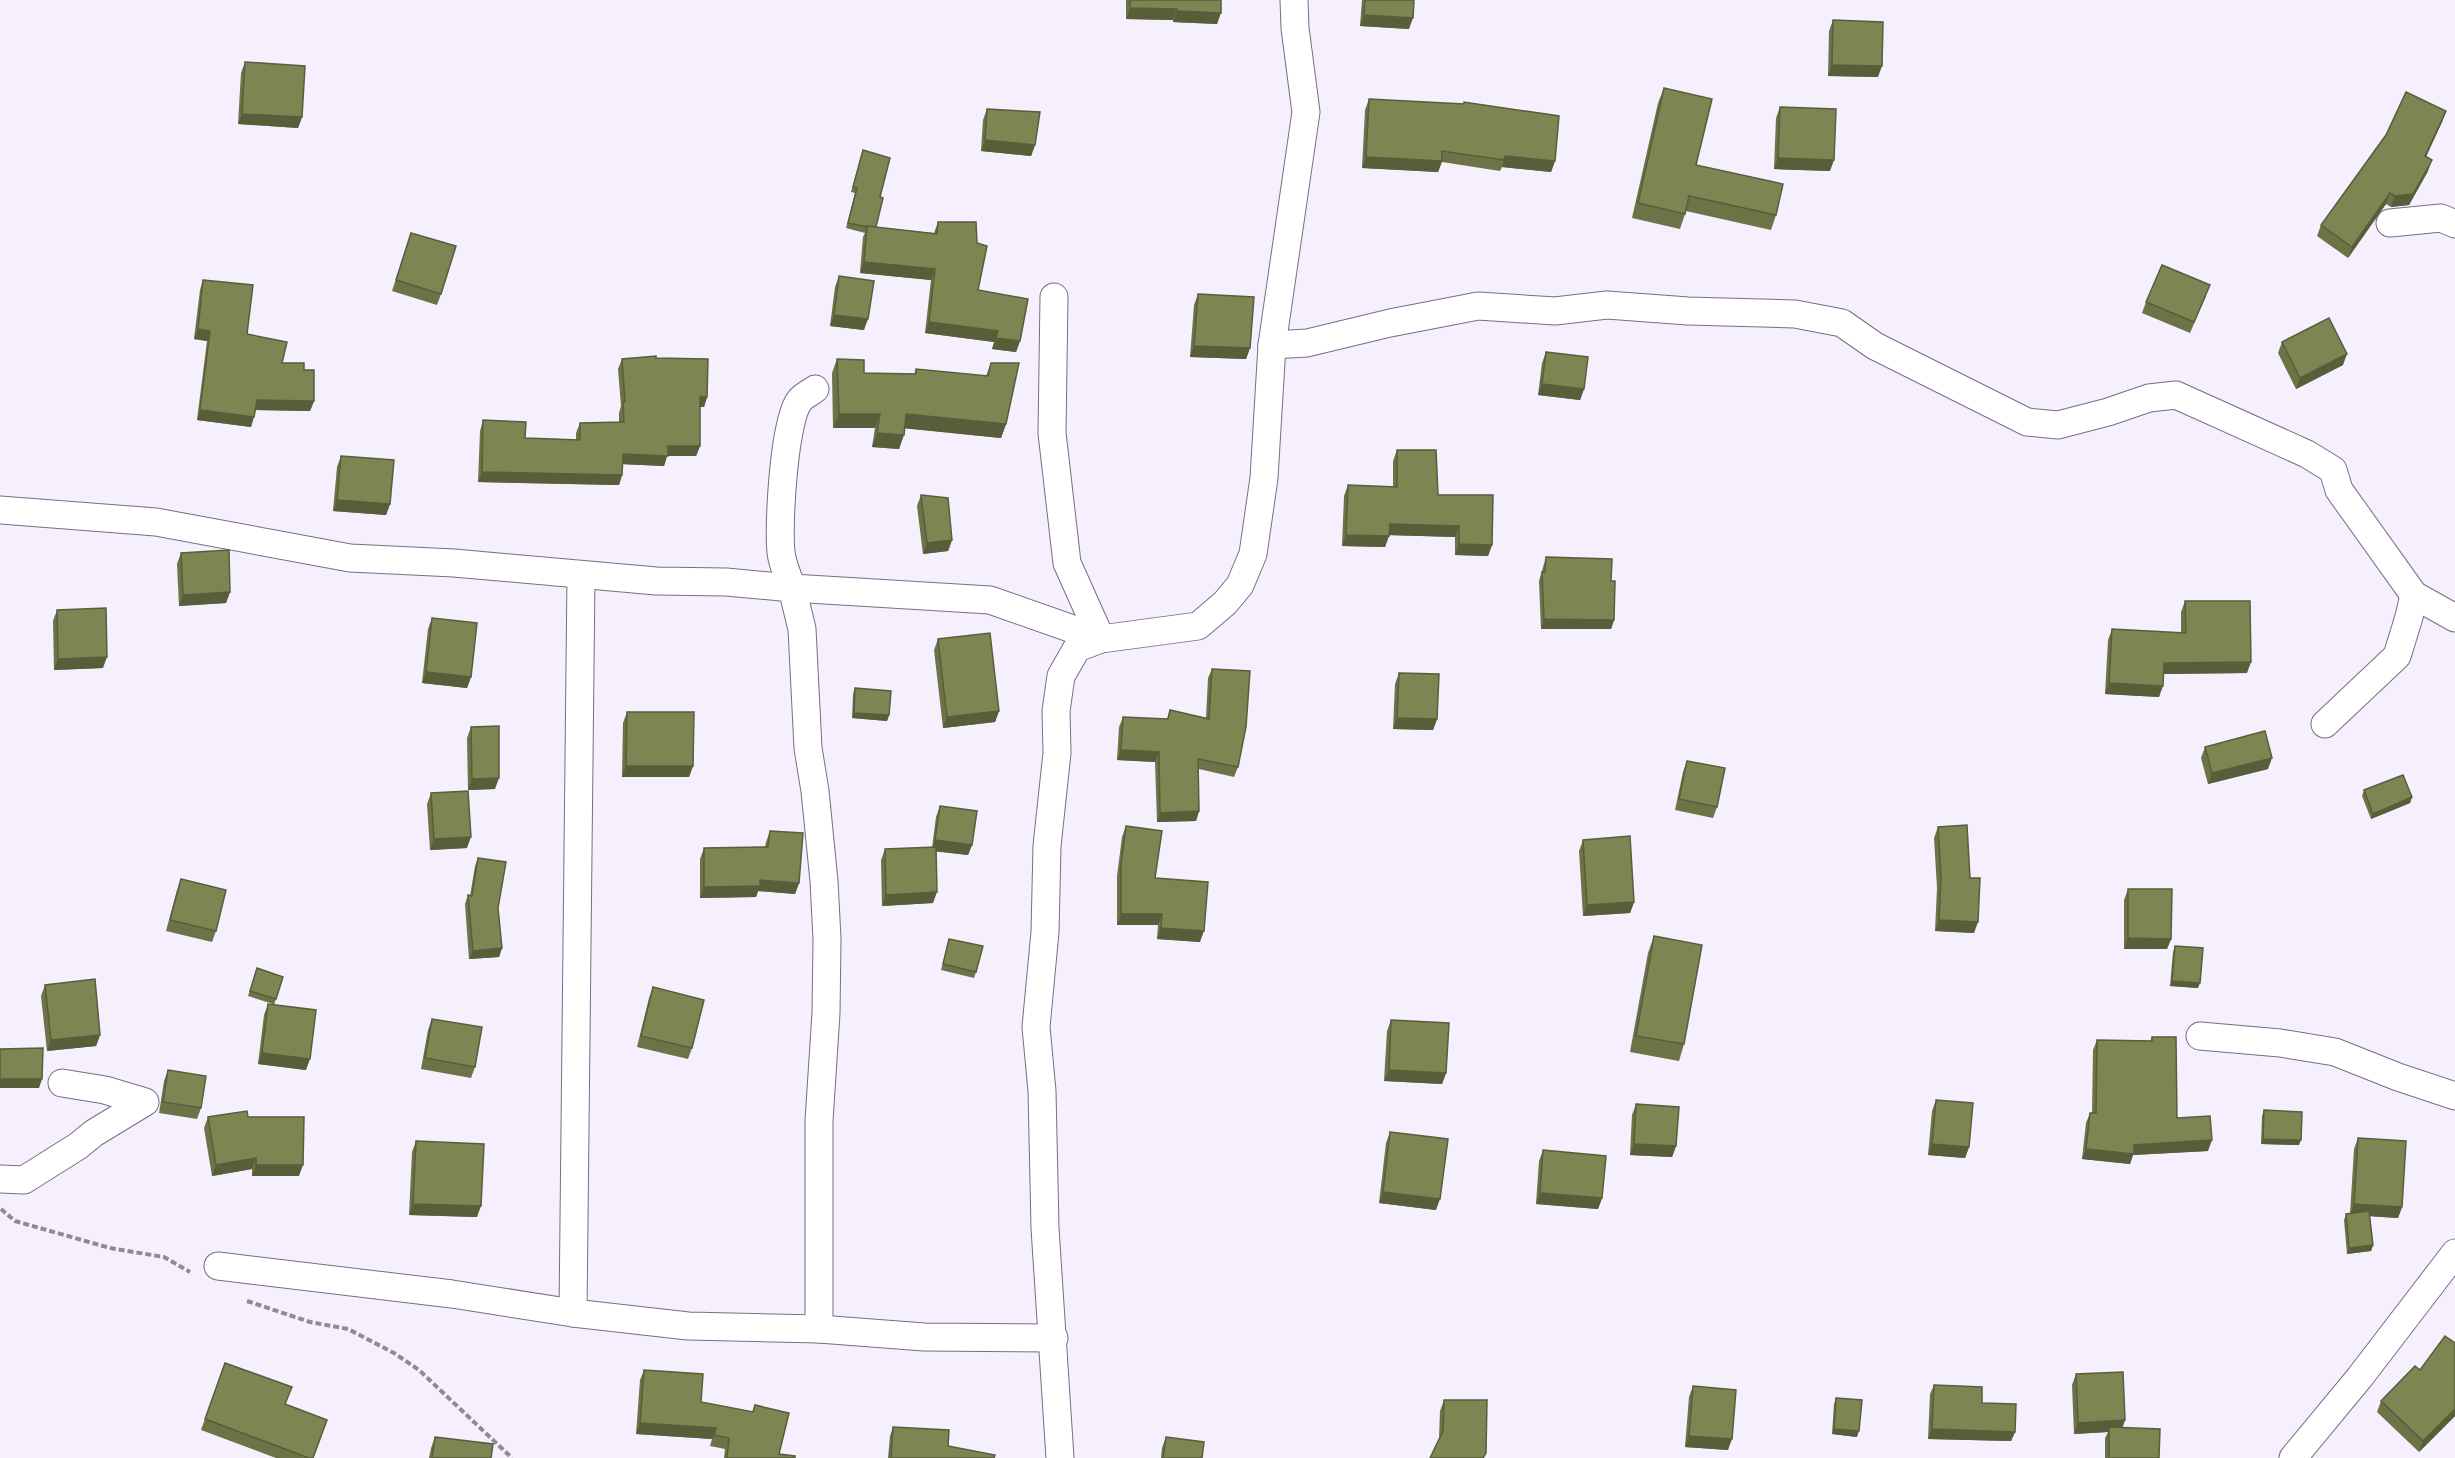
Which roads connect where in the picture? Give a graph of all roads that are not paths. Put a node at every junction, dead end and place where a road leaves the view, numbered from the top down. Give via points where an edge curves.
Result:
1 (1294, 0) edge
2 (2390, 223) dead end
3 (2455, 224) edge
4 (1054, 297) dead end
5 (1272, 345) junction
6 (815, 389) dead end
7 (0, 510) edge
8 (581, 576) junction
9 (792, 588) junction
10 (2414, 596) junction
11 (2455, 618) edge
12 (1101, 639) junction
13 (2325, 724) dead end
14 (2200, 1036) dead end
15 (62, 1083) dead end
16 (2455, 1096) edge
17 (0, 1179) edge
18 (2455, 1253) edge
19 (206, 1270) road end
20 (573, 1312) junction
21 (819, 1329) junction
22 (1054, 1338) junction
23 (1060, 1458) edge
24 (2293, 1458) edge

1 - 5 street via 1306,112
2 - 3 street via 2440,218
4 - 12 street via 1052,433 1067,563
5 - 10 street via 1307,344 1478,306 1555,311 1607,305 1796,314 1842,323 1875,346 2027,422 2058,425 2149,398 2176,395 2286,444 2333,470 2339,490
5 - 12 street via 1264,478 1253,554 1240,585 1198,626
6 - 9 street via 799,401 783,474 781,555
7 - 8 street via 156,522 350,558 454,563
8 - 9 street
8 - 20 street
9 - 12 street via 990,600
9 - 21 street via 802,629 808,748 827,939 819,1121
10 - 11 street
10 - 13 street via 2397,656
12 - 22 street via 1077,648 1061,676 1056,711 1045,932 1035,1027 1042,1090 1045,1228
14 - 16 street via 2335,1052
15 - 17 street via 145,1102 24,1180
18 - 24 street
19 - 20 street via 452,1294
20 - 21 street via 687,1326
21 - 22 street via 924,1337
22 - 23 street

